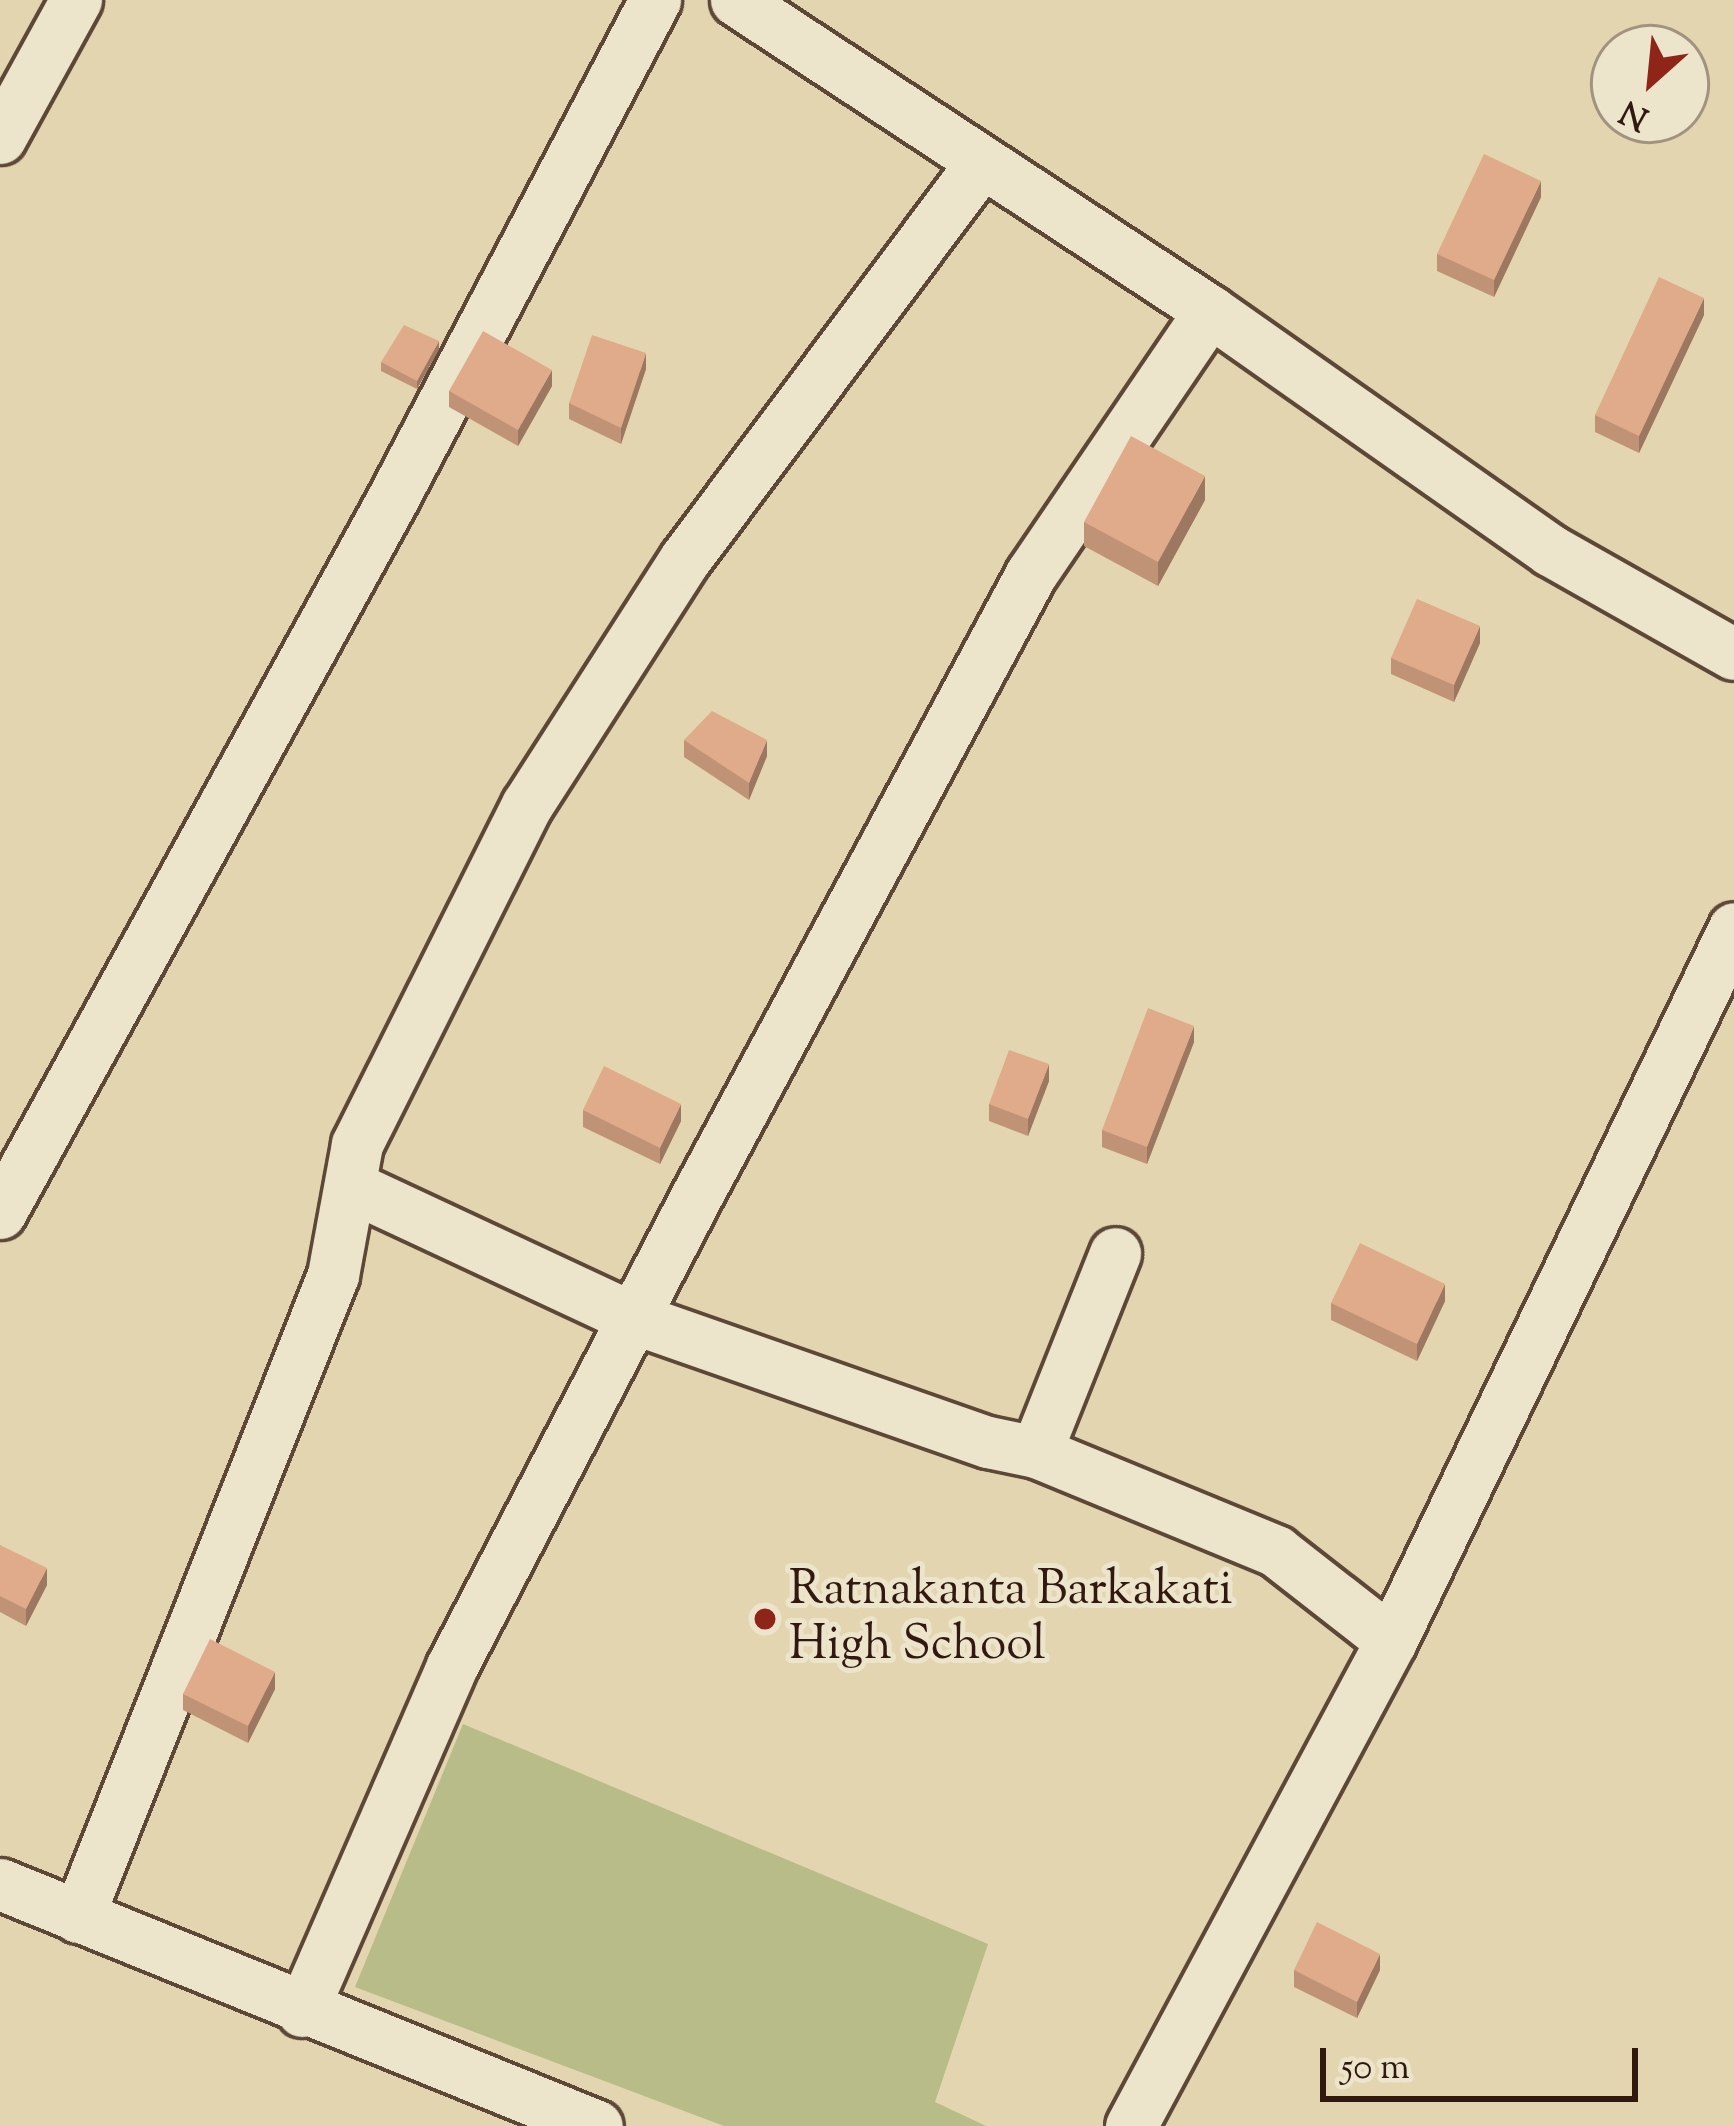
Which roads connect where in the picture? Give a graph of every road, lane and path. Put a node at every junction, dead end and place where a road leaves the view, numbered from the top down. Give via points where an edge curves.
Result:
1 (76, 0) edge
2 (655, 0) edge
3 (736, 0) edge
4 (0, 138) edge
5 (982, 162) junction
6 (1210, 311) junction
7 (1734, 654) edge
8 (1734, 928) edge
9 (350, 1186) junction
10 (0, 1213) edge
11 (1115, 1253) dead end
12 (633, 1318) junction
13 (1036, 1452) junction
14 (1391, 1641) junction
15 (0, 1884) edge
16 (78, 1917) junction
17 (302, 2011) junction
18 (597, 2126) edge
19 (1131, 2126) edge

1 - 4 street
2 - 10 street via 393,498
3 - 5 street
5 - 6 street
5 - 9 street via 685,559 527,805 357,1144
6 - 7 street via 1550,550
6 - 12 street via 1030,574
8 - 14 street
9 - 12 street
9 - 16 street via 333,1275
11 - 13 street
12 - 13 street
12 - 17 street via 452,1666
13 - 14 street via 1276,1551
14 - 19 street
15 - 16 street
16 - 17 street
17 - 18 street

